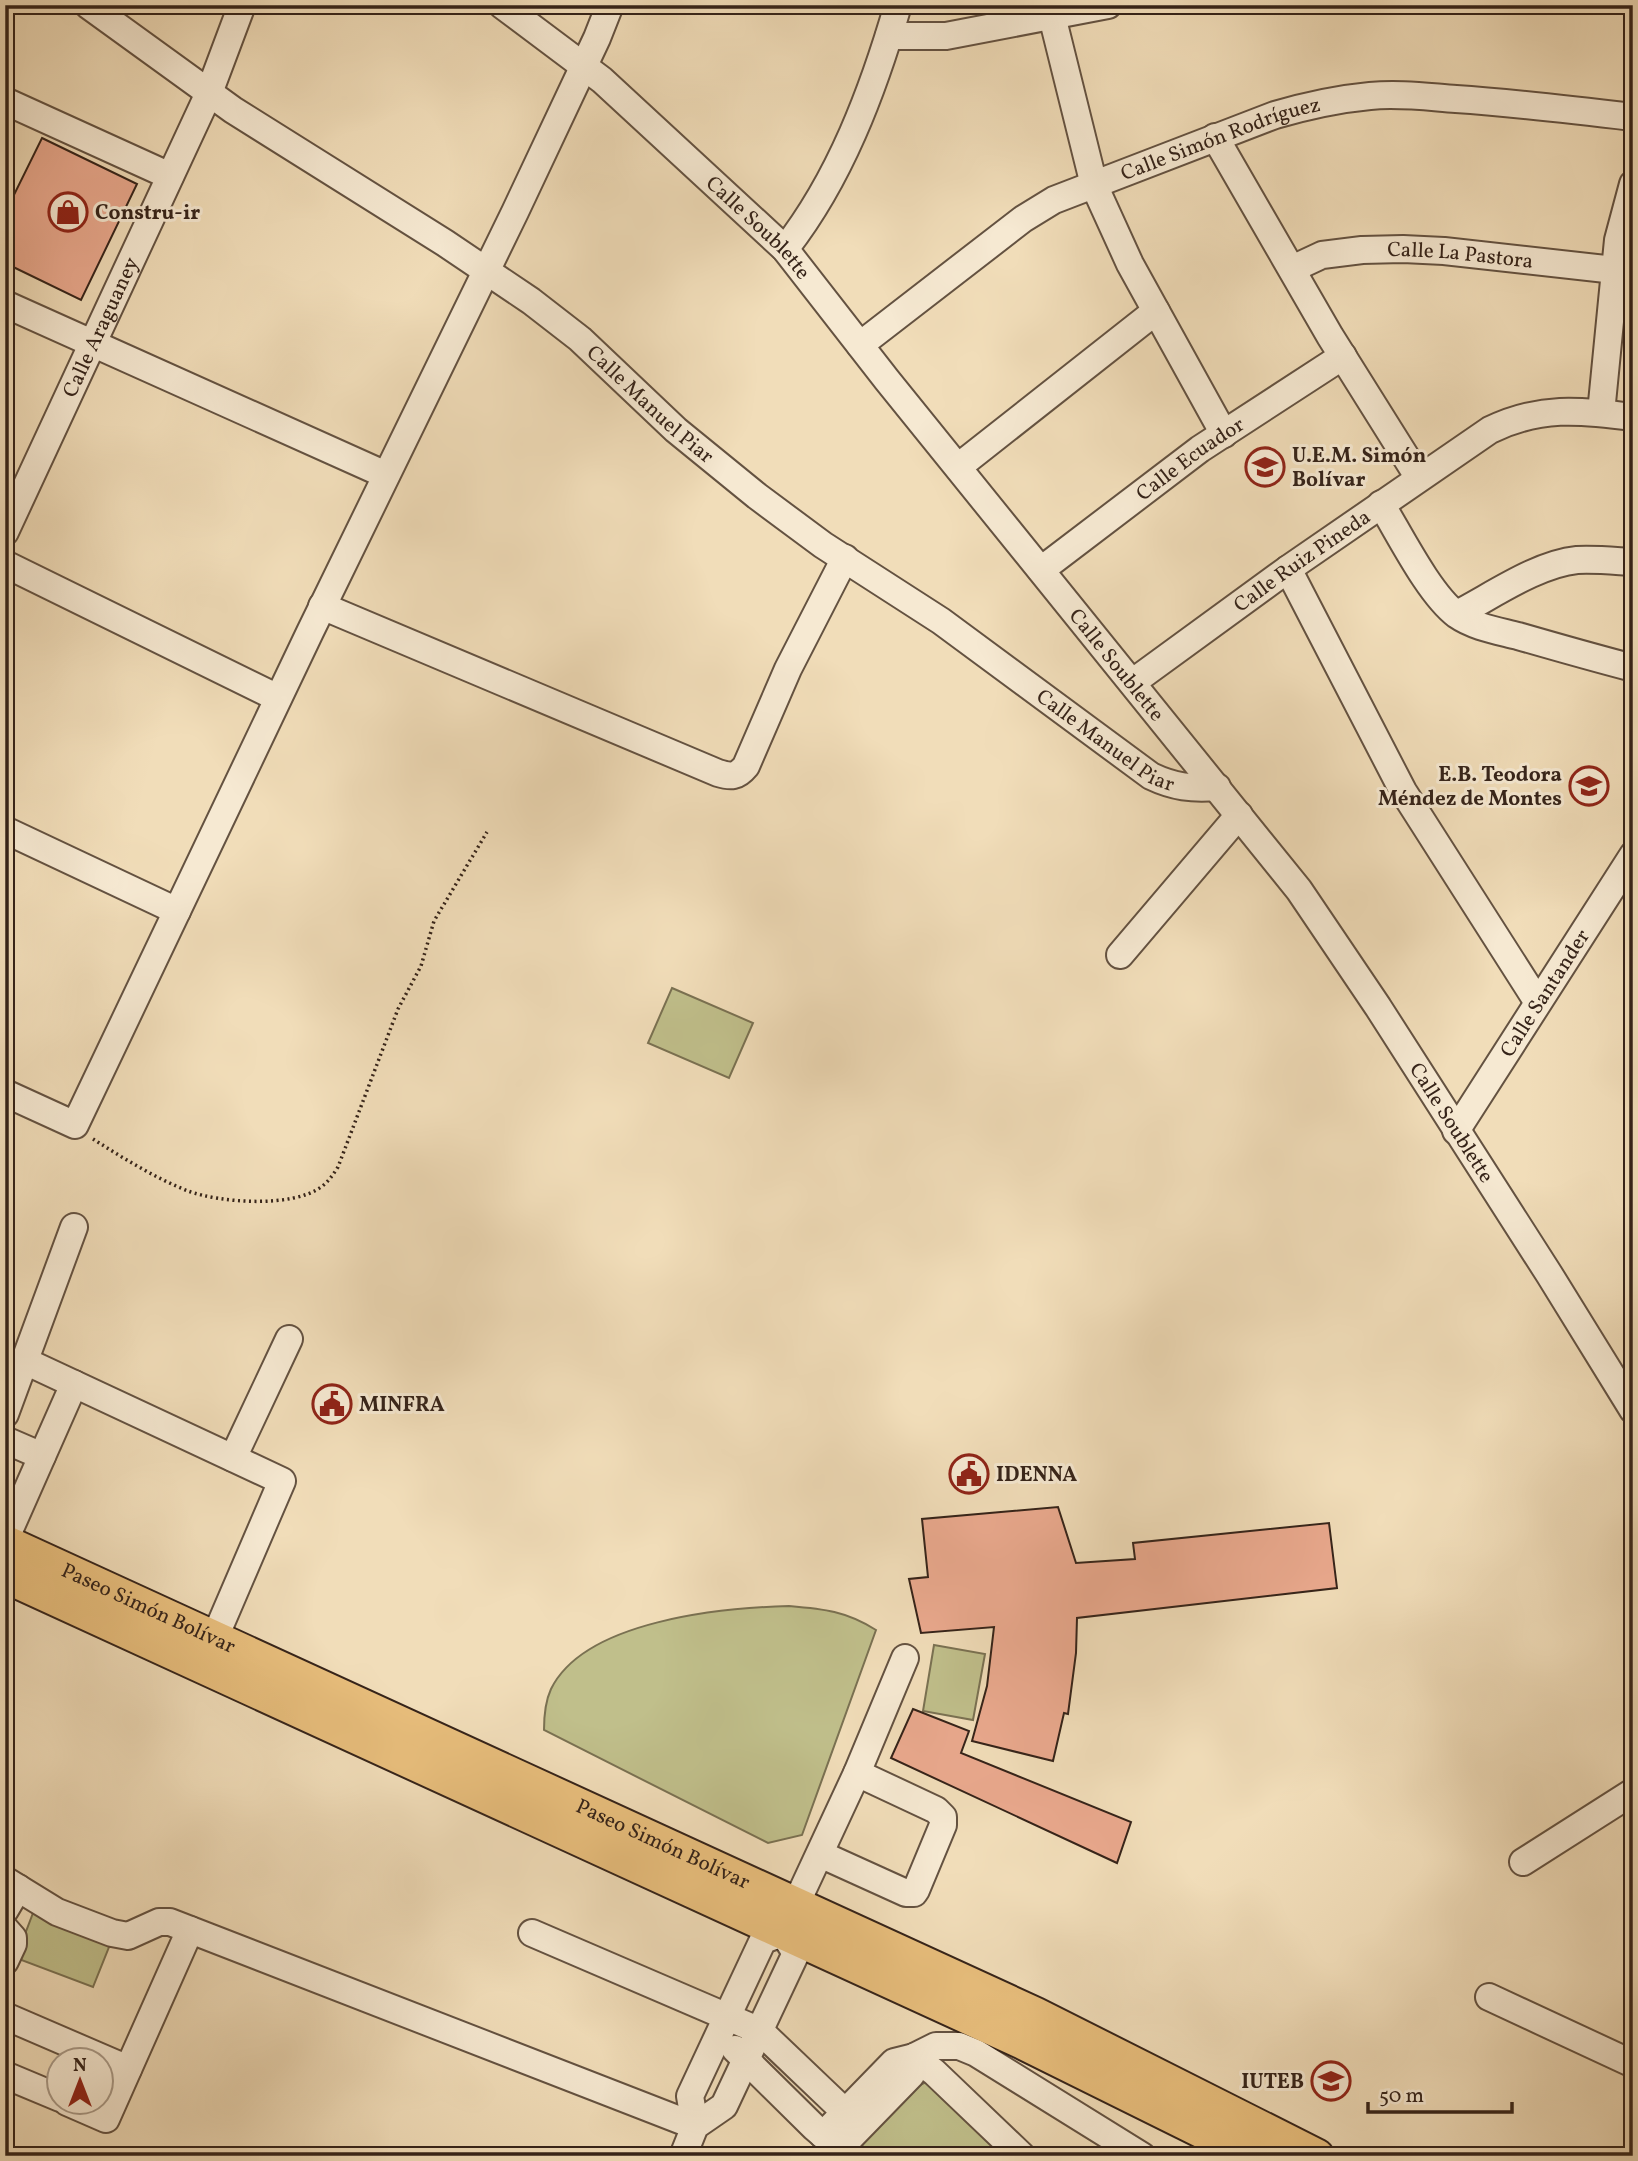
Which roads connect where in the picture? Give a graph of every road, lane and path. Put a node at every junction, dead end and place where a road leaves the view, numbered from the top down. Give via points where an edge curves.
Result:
1 (88, 5) edge
2 (242, 5) edge
3 (502, 5) edge
4 (610, 5) edge
5 (898, 5) edge
6 (1108, 5) edge
7 (1052, 16) junction
8 (889, 36) junction
9 (584, 66) junction
10 (209, 93) junction
11 (5, 101) edge
12 (1633, 117) edge
13 (1215, 137) junction
14 (170, 176) junction
15 (1633, 184) edge
16 (1094, 185) junction
17 (785, 249) junction
18 (1292, 269) junction
19 (486, 271) junction
20 (1623, 271) edge
21 (5, 304) edge
22 (1156, 311) junction
23 (92, 345) junction
24 (860, 345) junction
25 (1343, 356) junction
26 (1601, 413) junction
27 (1633, 416) edge
28 (1224, 433) junction
29 (958, 467) junction
30 (386, 475) junction
31 (1419, 478) junction
32 (1381, 504) junction
33 (8, 518) edge
34 (845, 558) junction
35 (1633, 562) edge
36 (5, 564) edge
37 (1041, 569) junction
38 (1288, 569) junction
39 (322, 606) junction
40 (1457, 614) junction
41 (1633, 668) edge
42 (1133, 682) junction
43 (278, 698) junction
44 (1217, 787) junction
45 (1239, 815) junction
46 (5, 830) edge
47 (487, 832) dead end
48 (1633, 855) edge
49 (177, 911) junction
50 (1120, 955) dead end
51 (1538, 1001) junction
52 (5, 1093) edge
53 (75, 1125) junction
54 (1456, 1131) junction
55 (74, 1227) dead end
56 (289, 1339) dead end
57 (16, 1372) edge
58 (74, 1384) junction
59 (1633, 1410) edge
60 (5, 1414) edge
61 (5, 1440) edge
62 (42, 1456) junction
63 (233, 1458) junction
64 (5, 1541) edge
65 (5, 1576) edge
66 (215, 1637) junction
67 (905, 1658) dead end
68 (857, 1773) junction
69 (1633, 1792) edge
70 (820, 1854) junction
71 (1523, 1862) dead end
72 (10, 1893) edge
73 (789, 1918) junction
74 (5, 1929) edge
75 (190, 1930) junction
76 (532, 1933) dead end
77 (5, 1961) edge
78 (1489, 1997) dead end
79 (5, 2015) edge
80 (723, 2025) junction
81 (760, 2031) junction
82 (914, 2057) junction
83 (746, 2060) junction
84 (1633, 2064) edge
85 (128, 2069) junction
86 (5, 2075) edge
87 (46, 2092) edge
88 (116, 2096) edge
89 (845, 2112) junction
90 (695, 2126) junction
91 (837, 2146) edge
92 (683, 2156) edge
93 (1022, 2156) edge
94 (1142, 2156) edge
95 (1252, 2156) edge
96 (1318, 2156) edge

1 - 10 street, Calle Manuel Piar
2 - 10 street, Calle Araguaney
3 - 9 street, Calle Soublette
4 - 9 street
5 - 8 street
6 - 7 street
7 - 8 street via 946,36
7 - 16 street
8 - 17 street via 820,200
9 - 17 street, Calle Soublette
9 - 19 street
10 - 14 street, Calle Araguaney
10 - 19 street, Calle Manuel Piar
11 - 14 street
12 - 13 street, Calle Simón Rodríguez via 1501,102 1372,96 1307,106
13 - 16 street, Calle Simón Rodríguez
13 - 18 street
14 - 23 street, Calle Araguaney
15 - 20 street via 1622,218
16 - 22 street
16 - 24 street, Calle Simón Rodríguez via 1023,219
17 - 24 street, Calle Soublette
18 - 20 street, Calle La Pastora via 1330,253 1403,249
18 - 25 street
19 - 30 street
19 - 34 street, Calle Manuel Piar via 580,339 676,430 757,496
20 - 26 street
21 - 23 street
22 - 28 street
22 - 29 street
23 - 30 street
23 - 33 street, Calle Araguaney
24 - 29 street, Calle Soublette
25 - 28 street, Calle Ecuador
25 - 31 street
26 - 27 street, Calle Ruiz Pineda
26 - 31 street, Calle Ruiz Pineda via 1546,411 1513,419
28 - 37 street, Calle Ecuador
29 - 37 street, Calle Soublette
30 - 39 street
31 - 32 street, Calle Ruiz Pineda
32 - 38 street, Calle Ruiz Pineda
32 - 40 street via 1425,576
34 - 39 street via 746,766 733,776
34 - 44 street, Calle Manuel Piar via 941,621 1152,776 1193,789
35 - 40 street via 1576,560 1562,564 1539,571
36 - 43 street
37 - 42 street, Calle Soublette
38 - 42 street, Calle Ruiz Pineda
38 - 51 street via 1403,791
39 - 43 street
40 - 41 street via 1498,631
42 - 44 street, Calle Soublette
43 - 49 street
44 - 45 street, Calle Soublette
45 - 50 street
45 - 54 street, Calle Soublette via 1342,951
46 - 49 street
47 - 53 path via 434,921 421,966 398,1009 338,1167 319,1188 273,1200 200,1194 160,1177
48 - 51 street, Calle Santander
49 - 53 street
51 - 54 street, Calle Santander
52 - 53 street
54 - 59 street, Calle Soublette
55 - 57 street
56 - 63 street
57 - 58 street
57 - 60 street
58 - 62 street
58 - 63 street
61 - 62 street
62 - 64 street
63 - 66 street via 282,1481
64 - 66 main road, Paseo Simón Bolívar
65 - 73 main road, Paseo Simón Bolívar
66 - 73 main road, Paseo Simón Bolívar
67 - 68 street
68 - 70 street
68 - 70 street via 943,1817 916,1890 906,1893
69 - 71 street
70 - 73 street
72 - 75 street via 112,1933 128,1936 165,1922
73 - 80 street via 763,1940
73 - 81 street via 796,1953
73 - 95 main road, Paseo Simón Bolívar via 1022,2042
73 - 96 main road, Paseo Simón Bolívar via 1035,2014
74 - 77 street via 13,1938
75 - 85 street
75 - 90 street
76 - 80 street
78 - 84 street
79 - 85 street
80 - 81 street
80 - 83 street
80 - 90 street via 690,2096
81 - 83 street
81 - 89 street
82 - 89 street via 894,2062
82 - 91 street via 911,2075
82 - 93 street
82 - 94 street via 936,2046 965,2048
83 - 90 street via 724,2106
83 - 91 street
85 - 88 street
86 - 87 street
89 - 91 street
90 - 92 street

